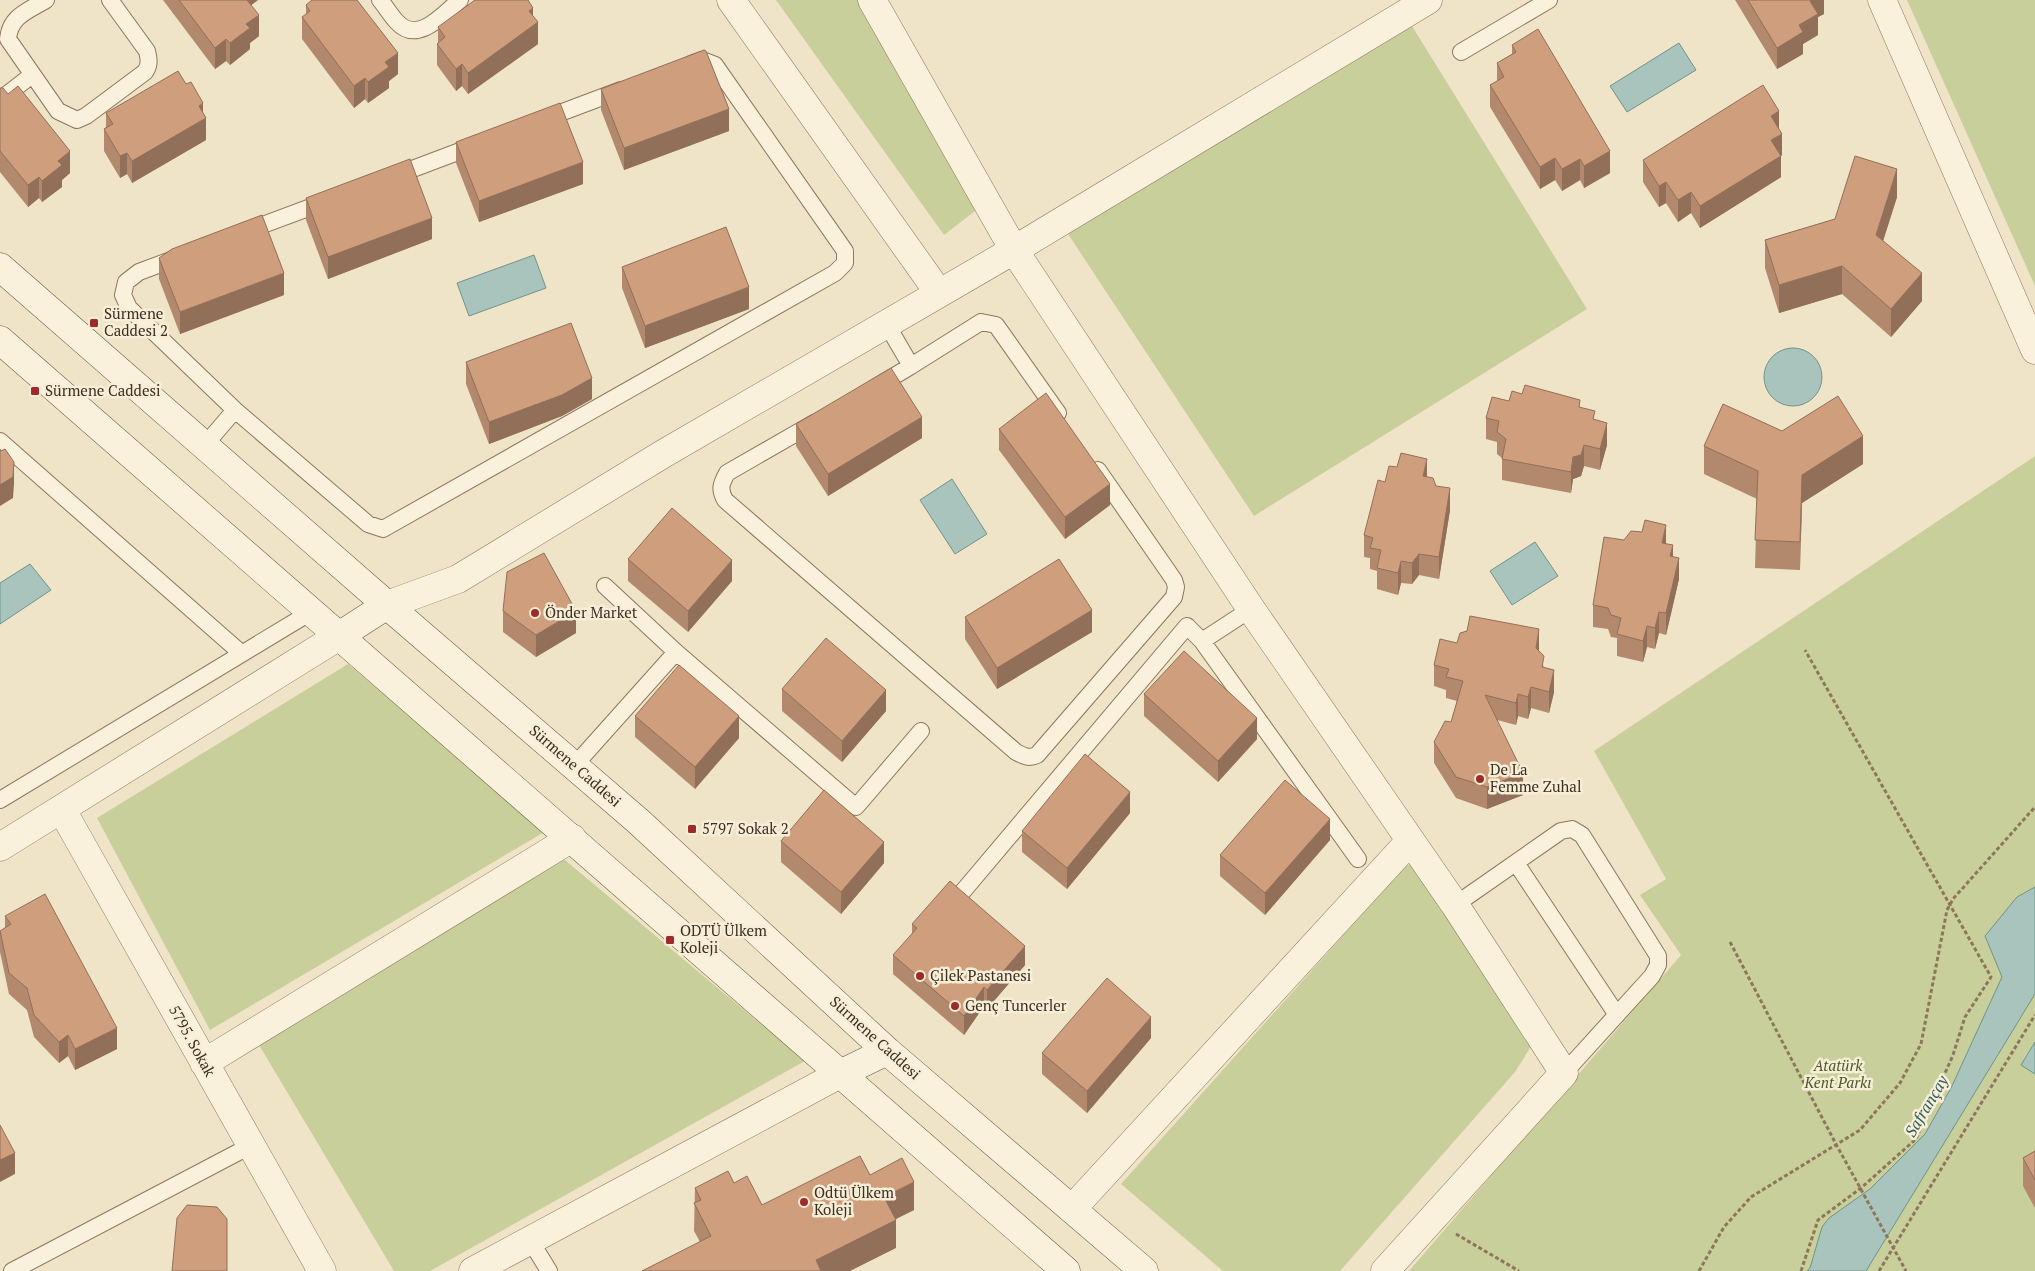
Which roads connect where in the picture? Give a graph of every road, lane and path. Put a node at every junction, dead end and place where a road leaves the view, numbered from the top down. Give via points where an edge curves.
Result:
1 (46, 0) edge
2 (110, 0) edge
3 (380, 0) edge
4 (460, 0) edge
5 (732, 0) edge
6 (872, 0) edge
7 (1428, 0) edge
8 (1549, 0) edge
9 (1882, 0) edge
10 (1461, 52) dead end
11 (679, 68) edge
12 (32, 75) junction
13 (632, 86) edge
14 (0, 100) edge
15 (530, 124) edge
16 (493, 138) edge
17 (381, 180) edge
18 (344, 194) edge
19 (232, 237) edge
20 (1014, 250) junction
21 (195, 251) edge
22 (0, 267) edge
23 (938, 293) junction
24 (886, 323) junction
25 (0, 340) edge
26 (2035, 350) edge
27 (912, 366) junction
28 (861, 395) edge
29 (235, 410) junction
30 (828, 415) edge
31 (1066, 425) edge
32 (0, 441) edge
33 (204, 446) junction
34 (1089, 458) edge
35 (605, 586) dead end
36 (387, 606) junction
37 (1252, 609) junction
38 (311, 612) junction
39 (339, 636) junction
40 (1202, 640) junction
41 (1804, 650) dead end
42 (676, 652) junction
43 (241, 653) junction
44 (921, 731) dead end
45 (574, 766) junction
46 (0, 800) edge
47 (2035, 806) edge
48 (62, 810) junction
49 (572, 838) junction
50 (1410, 841) junction
51 (0, 848) edge
52 (1358, 859) dead end
53 (1516, 863) junction
54 (959, 896) edge
55 (1454, 905) junction
56 (1949, 906) junction
57 (1730, 942) dead end
58 (1617, 1015) junction
59 (2035, 1015) edge
60 (887, 1051) junction
61 (204, 1063) junction
62 (1564, 1073) junction
63 (840, 1074) junction
64 (250, 1146) junction
65 (1837, 1146) junction
66 (1860, 1188) junction
67 (1072, 1209) junction
68 (1454, 1232) dead end
69 (530, 1240) junction
70 (1893, 1247) junction
71 (12, 1271) edge
72 (322, 1271) edge
73 (473, 1271) edge
74 (549, 1271) edge
75 (1066, 1271) edge
76 (1144, 1271) edge
77 (1385, 1271) edge
78 (1519, 1271) edge
79 (1699, 1271) edge
80 (1801, 1271) edge
81 (1879, 1271) edge
82 (1906, 1271) edge

1 - 12 lane via 11,23 8,32 8,39
2 - 12 lane via 148,51 150,60 145,72 77,120 58,111
3 - 4 lane via 398,23 408,31 416,31 424,29
5 - 23 street
6 - 20 street
7 - 20 street
8 - 10 lane
9 - 26 street
11 - 29 lane via 702,60 715,65 845,251 845,263 835,273 383,529 368,524
12 - 14 lane
13 - 15 lane
16 - 17 lane
18 - 19 lane
20 - 23 street
20 - 37 street
21 - 29 lane via 139,272 126,282 123,295 130,308
22 - 33 street, Sürmene Caddesi
23 - 24 street
24 - 27 lane
24 - 36 street via 458,579
25 - 38 street
27 - 28 lane
27 - 31 lane via 980,322 996,325
29 - 33 lane
30 - 34 lane via 727,473 721,483 725,500 1016,752 1026,757 1037,755 1174,597 1174,580
32 - 43 lane
33 - 36 street, Sürmene Caddesi
35 - 42 lane
36 - 39 street
36 - 45 street, Sürmene Caddesi
37 - 40 lane
37 - 50 street
38 - 39 street
38 - 43 lane
39 - 48 street
39 - 49 street
40 - 52 lane
40 - 54 lane via 1187,626
41 - 56 path
42 - 44 lane via 856,807
42 - 45 lane
43 - 46 lane
45 - 60 street, Sürmene Caddesi
47 - 56 path
48 - 51 street
48 - 61 street, 5795. Sokak
49 - 61 street
49 - 63 street
50 - 55 street
50 - 67 street
53 - 55 lane
53 - 58 lane
53 - 58 lane via 1561,831 1572,829 1582,835 1658,956 1658,965 1652,976
55 - 62 street
56 - 65 path via 1921,1044 1900,1083 1860,1130
56 - 66 path via 1991,977 1965,1017 1953,1055 1916,1138
57 - 65 path
58 - 62 lane
59 - 70 path
60 - 63 street
60 - 67 street, Sürmene Caddesi
61 - 64 street, 5795. Sokak
62 - 77 street
63 - 69 street
63 - 75 street
64 - 71 lane
64 - 72 street, 5795. Sokak
65 - 66 path
65 - 79 path via 1752,1197 1724,1227
66 - 70 path
66 - 80 path via 1818,1220
67 - 76 street, Sürmene Caddesi
68 - 78 path
69 - 73 street
69 - 74 lane
70 - 81 path
70 - 82 path

